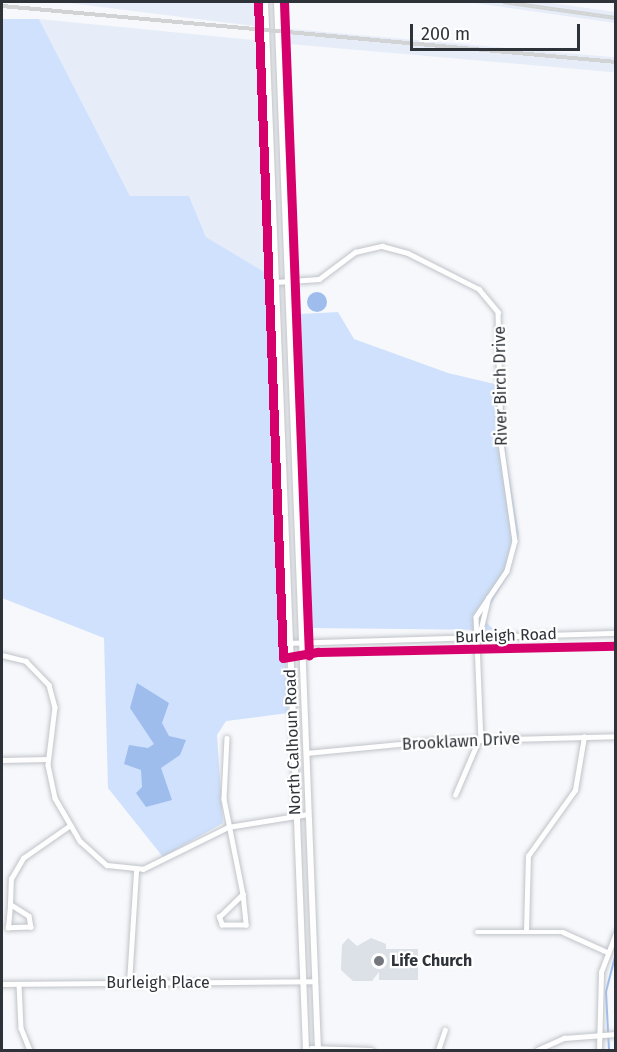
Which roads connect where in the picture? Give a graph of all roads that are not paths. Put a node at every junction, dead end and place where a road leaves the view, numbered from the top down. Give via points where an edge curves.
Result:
1 (265, 2) edge
2 (277, 2) edge
3 (275, 282) junction
4 (288, 282) junction
5 (488, 598) junction
6 (615, 633) edge
7 (479, 637) junction
8 (301, 642) junction
9 (289, 643) junction
10 (2, 655) edge
11 (615, 736) edge
12 (584, 737) junction
13 (227, 738) dead end
14 (480, 739) junction
15 (306, 753) junction
16 (48, 759) junction
17 (2, 760) edge
18 (455, 795) dead end
19 (296, 814) junction
20 (308, 814) junction
21 (69, 826) junction
22 (228, 826) junction
23 (136, 871) junction
24 (243, 894) junction
25 (10, 904) junction
26 (526, 930) junction
27 (477, 932) dead end
28 (615, 933) edge
29 (607, 952) junction
30 (303, 981) junction
31 (315, 981) junction
32 (129, 983) junction
33 (2, 984) edge
34 (19, 984) junction
35 (445, 1030) dead end
36 (602, 1034) junction
37 (614, 1034) edge
38 (313, 1049) edge
39 (30, 1050) edge
40 (371, 1050) edge
41 (438, 1050) edge
42 (537, 1050) edge
43 (599, 1050) edge

1 - 3 main road, North Calhoun Road
2 - 4 main road, North Calhoun Road
3 - 4 street, River Birch Drive
3 - 9 main road, North Calhoun Road
4 - 5 street, River Birch Drive via 319,279 355,252 382,246 468,283 494,303 502,330 501,443 515,541 507,571
4 - 8 main road, North Calhoun Road
5 - 7 street, River Birch Drive
5 - 7 street, River Birch Drive via 476,617
6 - 7 street, Burleigh Road
7 - 8 street, Burleigh Road
7 - 14 street
8 - 9 street, Burleigh Road
8 - 15 main road, North Calhoun Road
9 - 19 main road, North Calhoun Road
10 - 16 street via 26,661 49,685 55,707
11 - 12 street, Brooklawn Drive
12 - 14 street, Brooklawn Drive
12 - 26 street via 575,790 528,856
13 - 22 street via 223,783
14 - 15 street, Brooklawn Drive
14 - 18 street
15 - 20 main road, North Calhoun Road
16 - 17 street
16 - 21 street via 55,798
19 - 20 street
19 - 22 street
19 - 30 main road, North Calhoun Road
20 - 31 main road, North Calhoun Road
21 - 23 street via 100,861
21 - 25 street via 23,858 11,879
22 - 23 street
22 - 24 street
23 - 32 street
24 - 24 street via 219,917 222,925 246,925
25 - 25 street via 8,928 31,927 29,916
26 - 27 street
26 - 29 street via 573,934
28 - 29 street
29 - 36 street via 599,987
30 - 31 street, Burleigh Place
30 - 32 street, Burleigh Place
30 - 38 main road, North Calhoun Road
31 - 38 main road, North Calhoun Road
32 - 34 street, Burleigh Place
33 - 34 street, Burleigh Place
34 - 39 street via 21,1029
35 - 41 street
36 - 37 street
36 - 42 street via 564,1038
36 - 43 street
38 - 40 street

